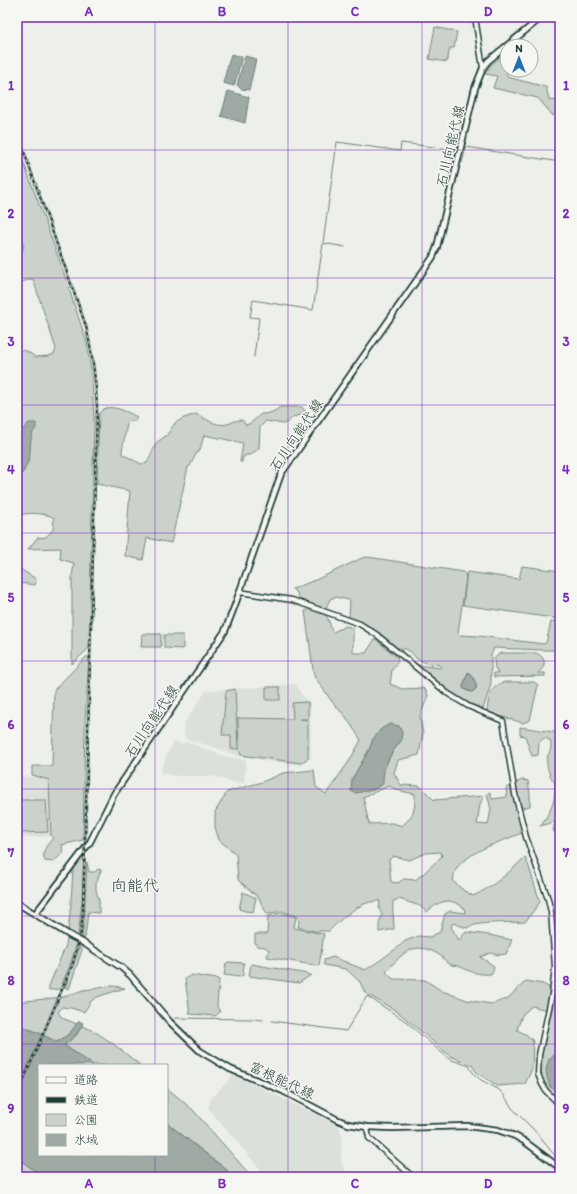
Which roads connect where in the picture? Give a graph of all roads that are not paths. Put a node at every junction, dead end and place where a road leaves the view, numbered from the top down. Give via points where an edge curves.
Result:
1 (475, 17) edge
2 (542, 17) edge
3 (483, 68) junction
4 (239, 592) junction
5 (17, 903) edge
6 (35, 914) junction
7 (560, 1105) edge
8 (367, 1127) junction
9 (560, 1168) edge
10 (413, 1177) edge

1 - 3 street
2 - 3 main road, 石川向能代線
3 - 4 main road, 石川向能代線 via 475,88 438,247 281,474
4 - 6 main road, 石川向能代線 via 223,634 114,794 90,842
4 - 7 street via 292,600 360,624 447,693 503,722 526,837 551,912 555,967 539,1054 538,1074 546,1091
5 - 6 main road
6 - 8 main road, 富根能代線, bridge via 122,968 188,1041 212,1060 283,1091 336,1119
8 - 9 main road, 富根能代線 via 468,1126 498,1130 524,1141
8 - 10 street via 369,1138

